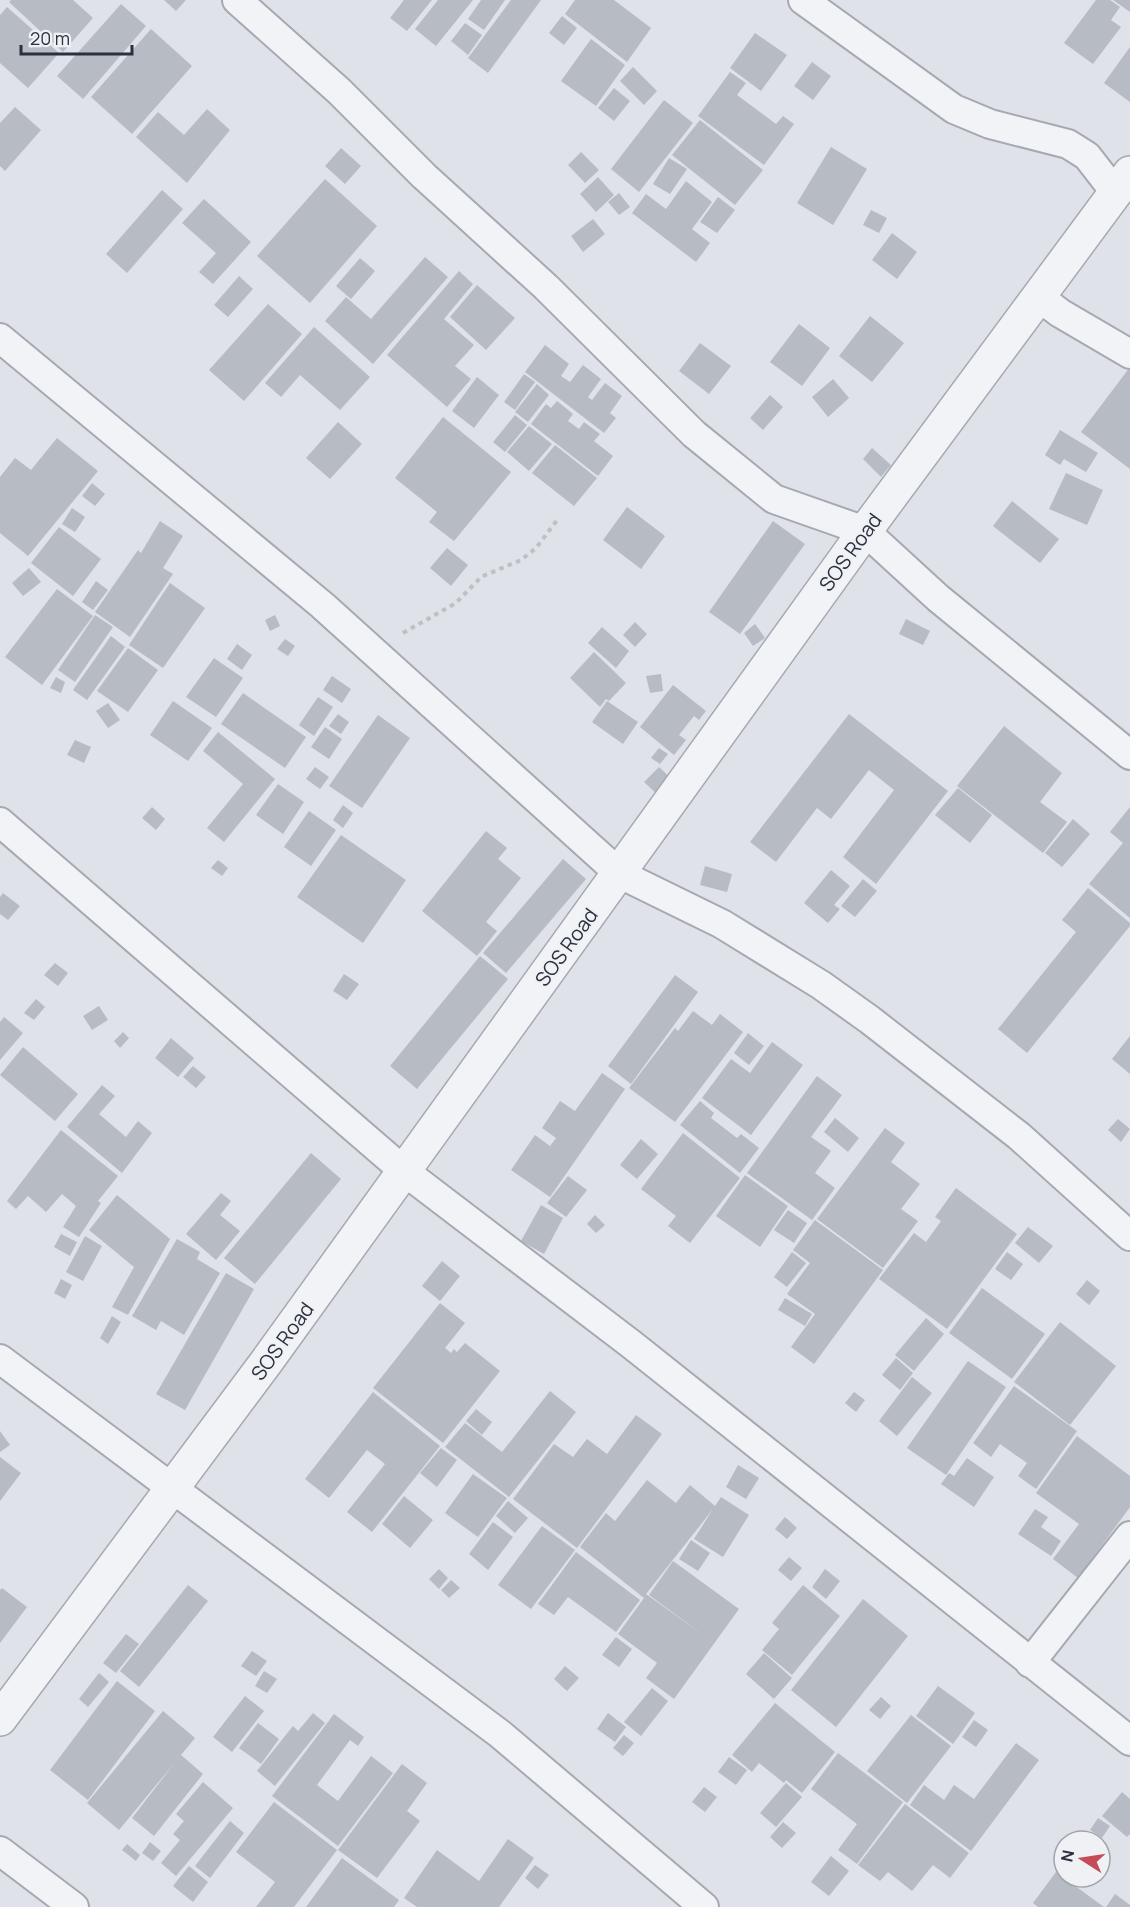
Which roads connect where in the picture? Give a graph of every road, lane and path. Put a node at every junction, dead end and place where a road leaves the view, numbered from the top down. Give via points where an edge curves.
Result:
1 (237, 0) edge
2 (803, 0) edge
3 (1123, 182) edge
4 (1039, 297) junction
5 (0, 338) edge
6 (1130, 354) edge
7 (558, 519) dead end
8 (865, 531) junction
9 (371, 651) junction
10 (1130, 755) edge
11 (0, 822) edge
12 (620, 874) junction
13 (404, 1171) junction
14 (1130, 1236) edge
15 (0, 1359) edge
16 (173, 1487) junction
17 (1130, 1536) edge
18 (1030, 1663) junction
19 (0, 1719) edge
20 (1130, 1740) edge
21 (0, 1851) edge
22 (74, 1907) edge
23 (704, 1907) edge

1 - 8 street via 546,287 694,434 774,499
2 - 3 street via 954,109 990,124 1068,144
3 - 4 street, SOS Road
4 - 6 street
4 - 8 street, SOS Road
5 - 9 street via 322,605
7 - 9 path via 536,548 521,560 481,577 456,603
8 - 10 street via 938,598
8 - 12 street, SOS Road
9 - 12 street
11 - 13 street
12 - 13 street, SOS Road
12 - 14 street via 722,924 821,985 1019,1136
13 - 16 street, SOS Road
13 - 18 street via 631,1344
15 - 16 street
16 - 19 street, SOS Road
16 - 23 street via 500,1734
17 - 18 street
18 - 20 street
21 - 22 street

